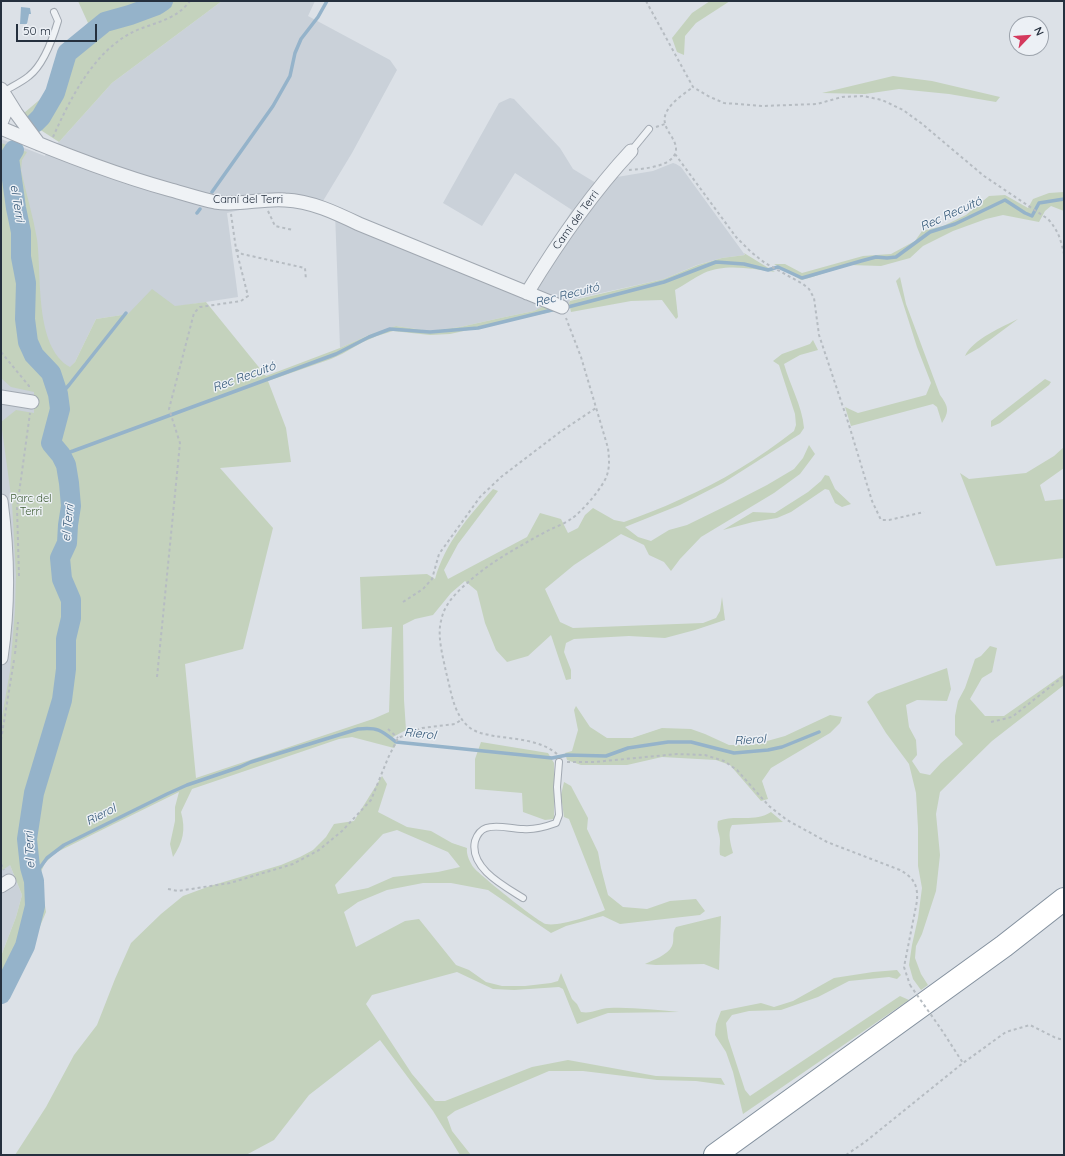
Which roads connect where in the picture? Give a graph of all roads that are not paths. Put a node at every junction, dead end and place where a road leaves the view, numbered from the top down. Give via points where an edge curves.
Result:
1 (54, 12) dead end
2 (3, 94) edge
3 (1, 123) edge
4 (1, 128) edge
5 (649, 129) dead end
6 (44, 146) junction
7 (631, 151) joint
8 (527, 293) junction
9 (562, 307) road end
10 (1, 397) edge
11 (32, 402) dead end
12 (1, 500) edge
13 (1, 658) edge
14 (559, 762) road end
15 (523, 898) dead end
16 (1064, 899) edge
17 (1064, 914) edge
18 (715, 1155) edge
19 (736, 1155) edge

1 - 2 lane via 58,21 54,36 38,67 30,76
2 - 3 street via 8,108
2 - 6 street
4 - 6 street, Camí del Terri
5 - 7 lane
6 - 8 street, Camí del Terri via 148,184 217,202 285,200 310,204 335,212
7 - 8 street, Camí del Terri via 570,225
8 - 9 street, Camí del Terri
10 - 11 street
12 - 13 street via 7,549 7,599
14 - 15 lane via 559,815 556,824 525,830 485,828 477,835 474,848 477,860 491,878
16 - 18 highway via 998,950
17 - 19 highway

